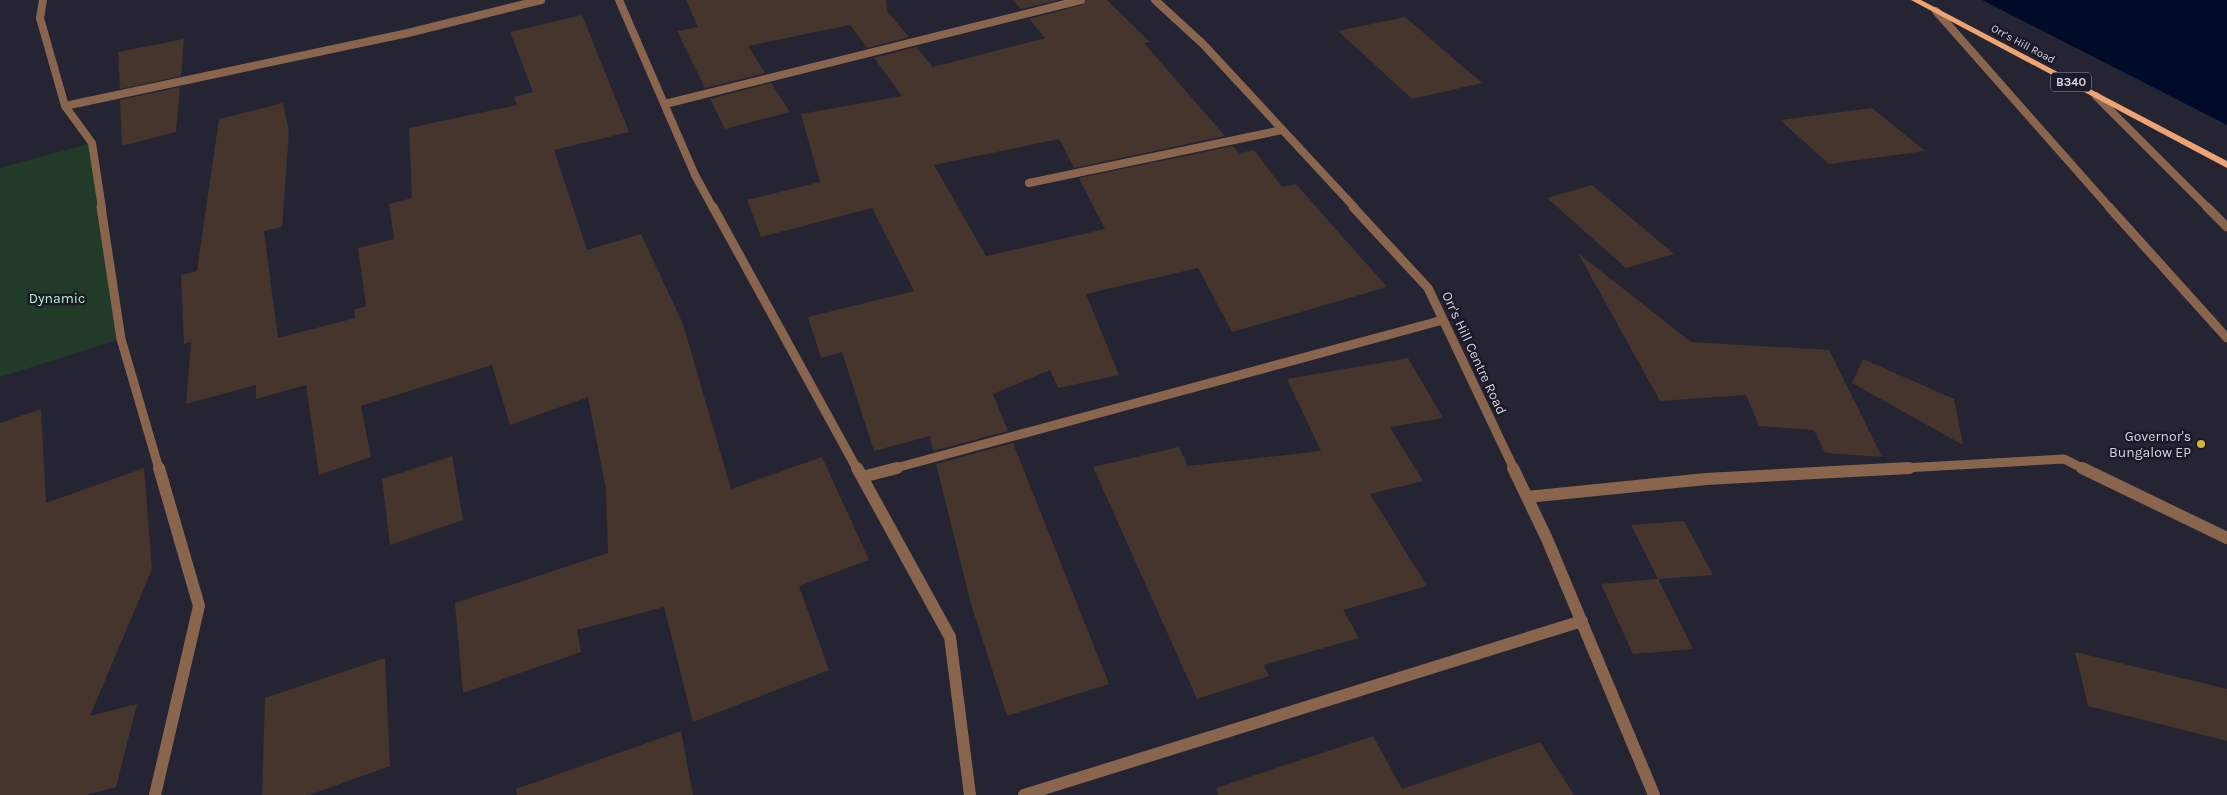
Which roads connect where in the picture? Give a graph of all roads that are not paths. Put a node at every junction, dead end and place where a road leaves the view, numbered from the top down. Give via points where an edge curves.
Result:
1 (43, 0) edge
2 (541, 0) edge
3 (619, 0) edge
4 (1081, 0) edge
5 (1155, 0) edge
6 (1915, 0) edge
7 (1936, 11) junction
8 (2096, 96) junction
9 (665, 104) junction
10 (64, 106) junction
11 (1282, 130) junction
12 (2227, 165) edge
13 (1029, 183) dead end
14 (2227, 227) edge
15 (1444, 320) junction
16 (2227, 338) edge
17 (862, 477) junction
18 (1527, 497) junction
19 (2227, 538) edge
20 (1582, 621) junction
21 (155, 795) edge
22 (970, 795) edge
23 (1024, 795) edge
24 (1654, 795) edge

1 - 10 street via 40,18
2 - 10 street via 408,33
3 - 9 street
4 - 9 street
5 - 11 street, Orr's Hill Centre Road via 1203,44
6 - 7 main road, Orr’s Hill Road / B340
7 - 8 main road, Orr’s Hill Road / B340
7 - 16 street
8 - 12 main road, Orr’s Hill Road / B340
8 - 14 street
9 - 17 street via 695,175
10 - 21 street via 92,143 121,339 199,606
11 - 13 street
11 - 15 street, Orr's Hill Centre Road via 1428,288
15 - 17 street
15 - 18 street, Orr's Hill Centre Road
17 - 22 street via 950,637
18 - 19 street via 1706,479 2064,459
18 - 20 street, Orr's Hill Centre Road
20 - 23 street
20 - 24 street, Orr's Hill Centre Road

